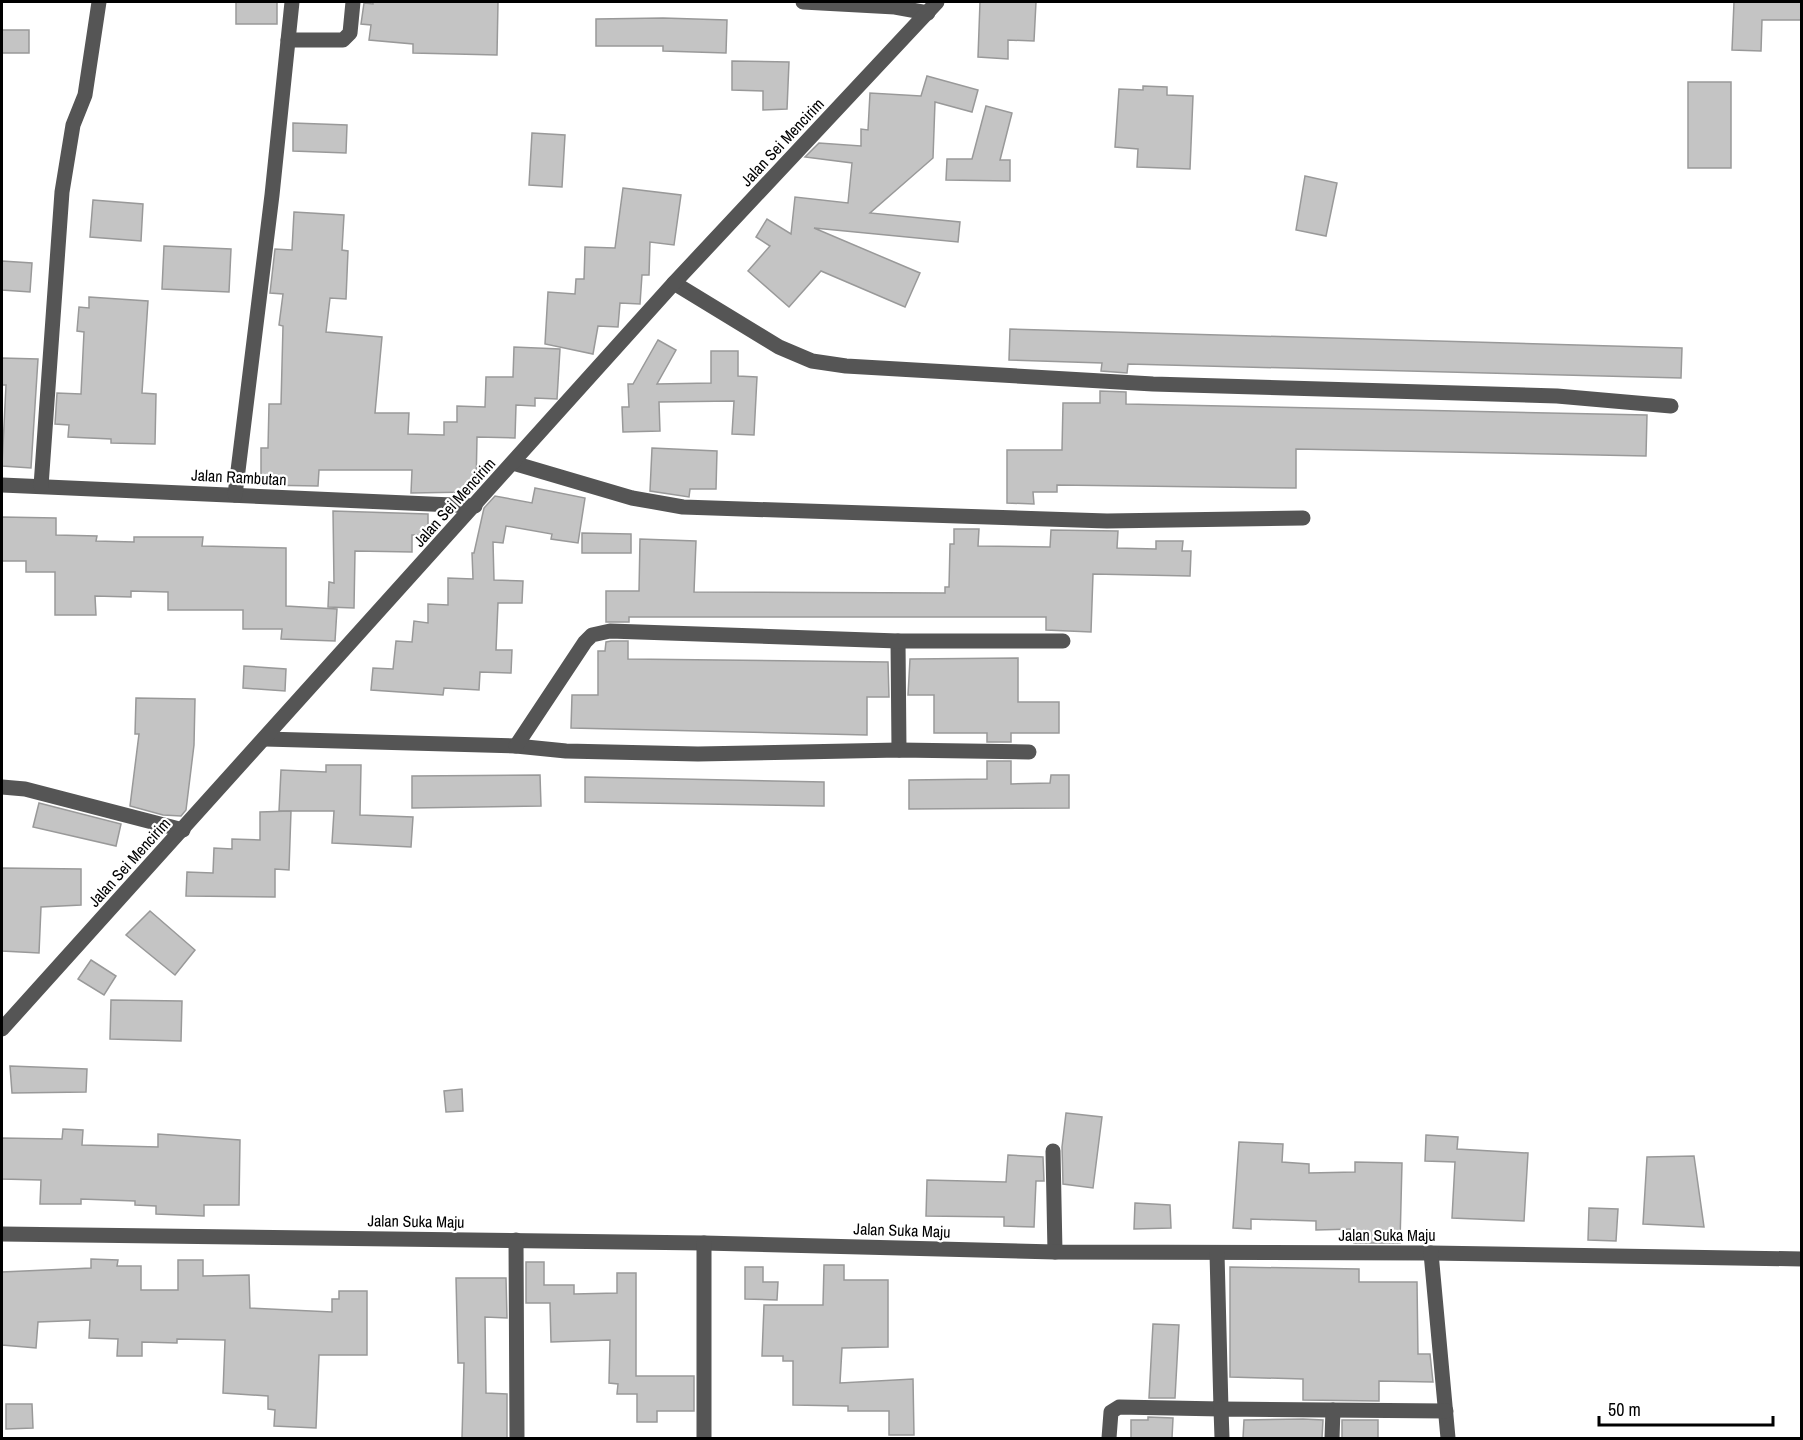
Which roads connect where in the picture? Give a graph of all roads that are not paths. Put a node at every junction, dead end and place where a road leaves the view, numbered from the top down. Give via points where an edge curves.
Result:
1 (99, 2) edge
2 (292, 2) edge
3 (353, 2) edge
4 (803, 2) edge
5 (933, 7) edge
6 (288, 40) junction
7 (674, 283) junction
8 (1671, 406) dead end
9 (513, 463) junction
10 (2, 485) edge
11 (41, 486) junction
12 (236, 495) junction
13 (475, 506) junction
14 (1303, 518) dead end
15 (898, 641) junction
16 (1063, 642) dead end
17 (264, 739) junction
18 (516, 746) junction
19 (899, 750) junction
20 (1029, 752) dead end
21 (2, 787) edge
22 (183, 830) junction
23 (2, 1029) edge
24 (1053, 1151) dead end
25 (2, 1234) edge
26 (516, 1240) junction
27 (704, 1243) junction
28 (1055, 1252) junction
29 (1217, 1253) junction
30 (1431, 1253) junction
31 (1802, 1259) edge
32 (1221, 1410) junction
33 (1333, 1410) junction
34 (1446, 1412) junction
35 (517, 1438) edge
36 (704, 1438) edge
37 (1109, 1438) edge
38 (1222, 1438) edge
39 (1332, 1438) edge
40 (1448, 1438) edge

1 - 11 street via 85,95 73,125 62,192
2 - 6 street
3 - 6 street via 350,33 343,40
4 - 5 street
5 - 7 street, Jalan Sei Mencirim
6 - 12 street
7 - 8 street via 779,347 812,361 846,366 1153,384 1557,396
7 - 9 street, Jalan Sei Mencirim
9 - 13 street, Jalan Sei Mencirim
9 - 14 street via 632,498 683,507 1107,521
10 - 11 street, Jalan Rambutan
11 - 12 street, Jalan Rambutan
12 - 13 street, Jalan Rambutan
13 - 17 street, Jalan Sei Mencirim
15 - 16 street
15 - 18 street via 610,631 592,635
15 - 19 street
17 - 18 street
17 - 22 street, Jalan Sei Mencirim
18 - 19 street via 698,754
19 - 20 street
21 - 22 street via 25,789
22 - 23 street, Jalan Sei Mencirim
24 - 28 street
25 - 26 street, Jalan Suka Maju
26 - 27 street, Jalan Suka Maju
26 - 35 street
27 - 28 street, Jalan Suka Maju
27 - 36 street
28 - 29 street, Jalan Suka Maju
29 - 30 street, Jalan Suka Maju
29 - 32 street
30 - 31 street, Jalan Suka Maju
30 - 34 street
32 - 33 street
32 - 37 street via 1119,1407 1112,1412
32 - 38 street
33 - 34 street
33 - 39 street
34 - 40 street

